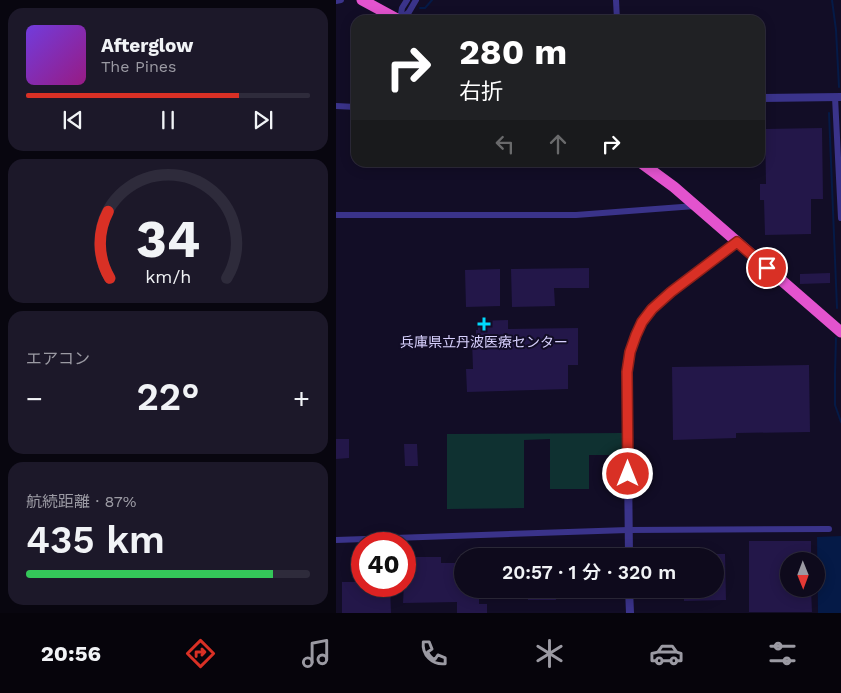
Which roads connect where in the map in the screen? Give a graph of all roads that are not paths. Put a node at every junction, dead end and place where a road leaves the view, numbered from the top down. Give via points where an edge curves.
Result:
1 (336, 0) edge
2 (341, 0) edge
3 (362, 0) edge
4 (407, 0) edge
5 (416, 0) edge
6 (616, 0) edge
7 (390, 15) edge
8 (401, 15) edge
9 (406, 15) edge
10 (617, 15) edge
11 (838, 97) edge
12 (765, 98) edge
13 (336, 106) edge
14 (351, 106) edge
15 (647, 167) edge
16 (696, 206) junction
17 (336, 215) edge
18 (841, 218) edge
19 (737, 242) junction
20 (841, 331) edge
21 (829, 529) dead end
22 (628, 530) junction
23 (336, 540) edge
24 (629, 548) edge
25 (630, 598) edge
26 (630, 613) edge

1 - 2 street
3 - 7 highway
4 - 8 street
5 - 9 street
6 - 10 street
11 - 12 street
11 - 18 street
13 - 14 street
15 - 16 highway
16 - 17 street via 566,216
16 - 19 highway
19 - 20 highway
19 - 22 street via 652,309 636,335 627,372
21 - 22 street
22 - 23 street
22 - 24 street
25 - 26 street

